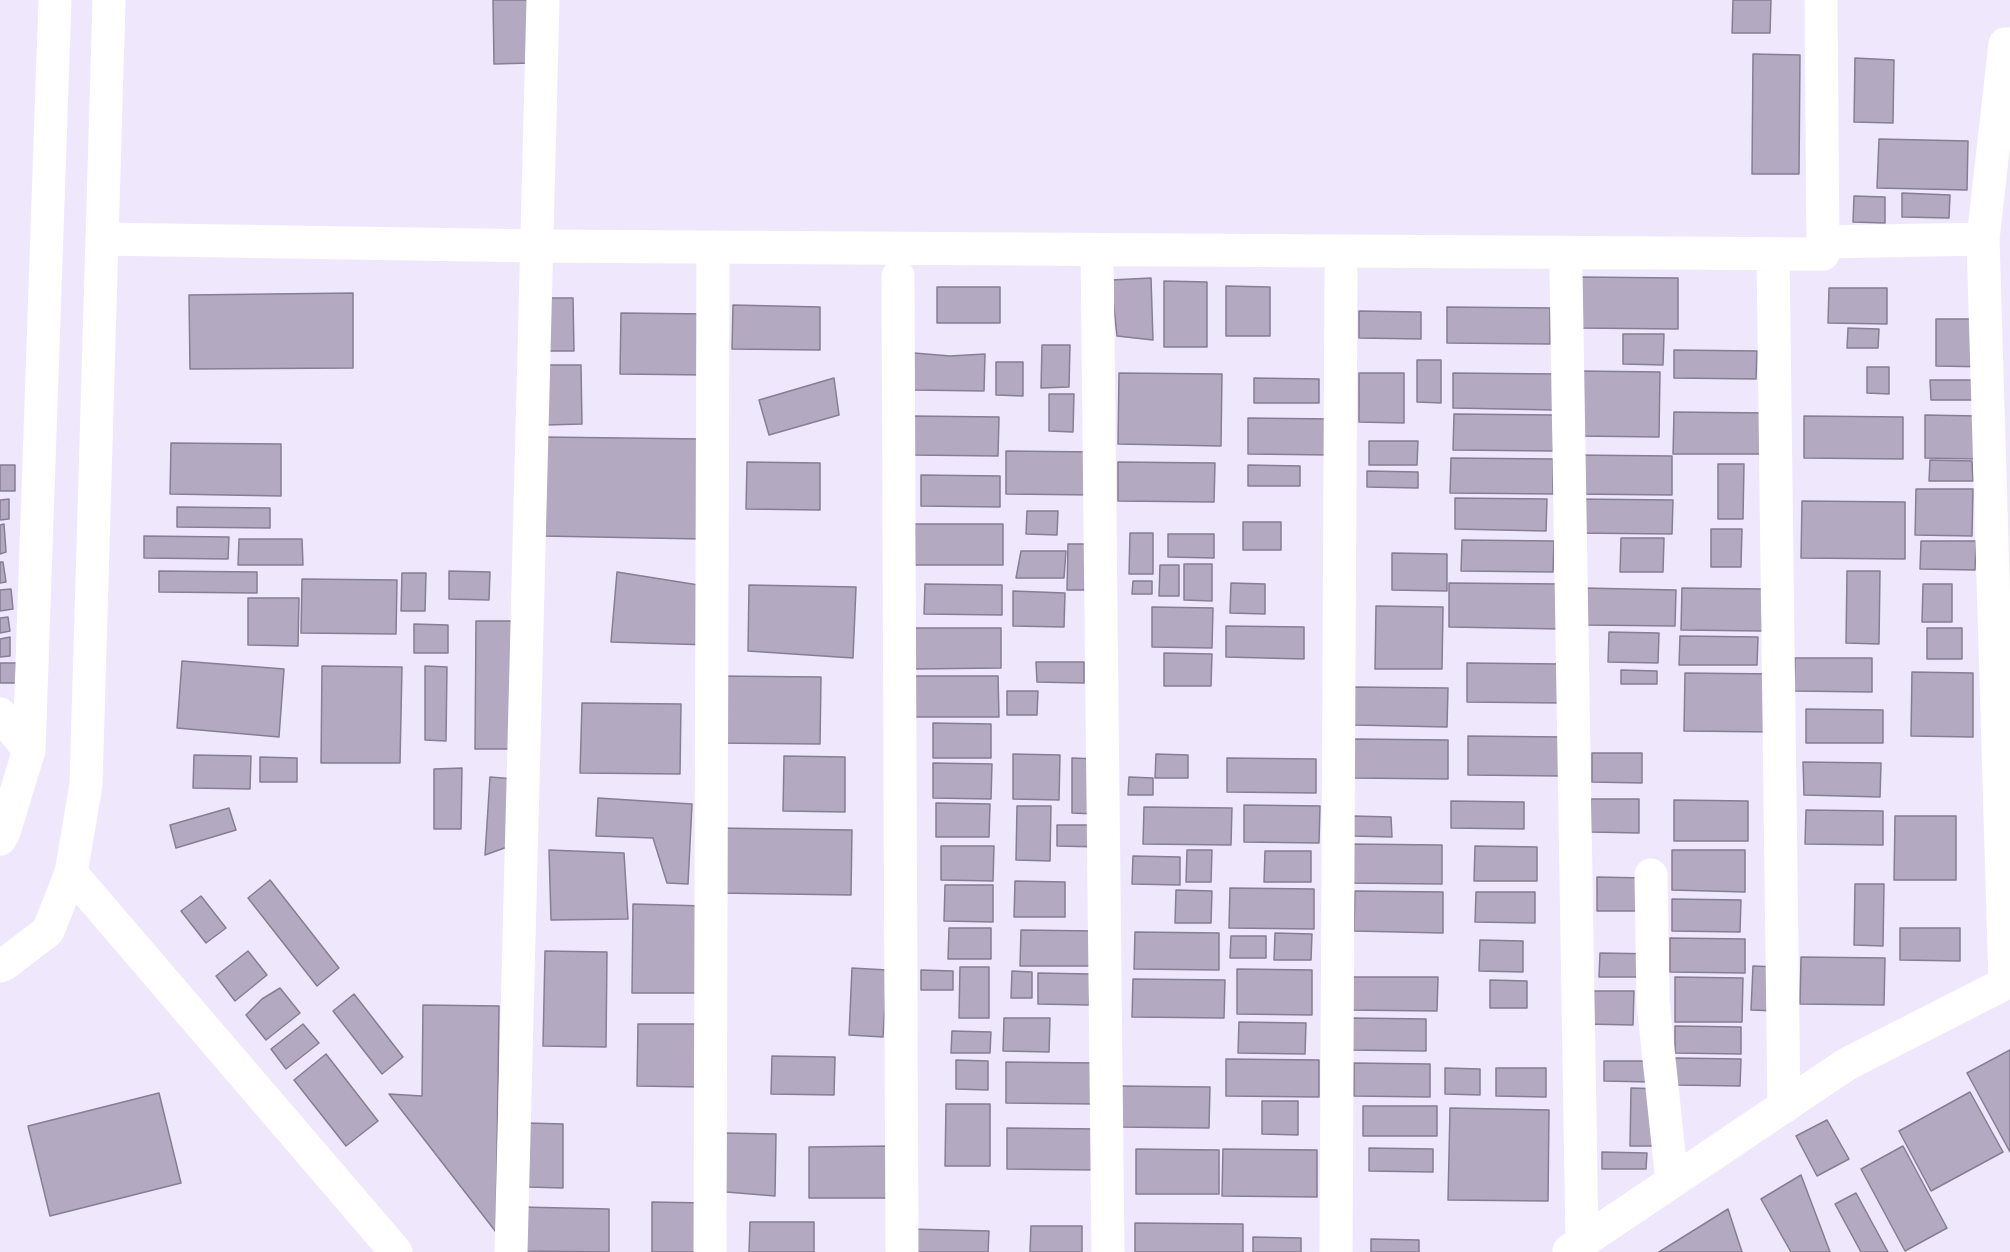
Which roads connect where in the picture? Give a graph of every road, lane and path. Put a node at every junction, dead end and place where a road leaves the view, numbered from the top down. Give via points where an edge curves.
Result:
1 (55, 0) edge
2 (110, 0) edge
3 (543, 0) edge
4 (1821, 0) edge
5 (2010, 44) edge
6 (102, 239) junction
7 (1983, 239) junction
8 (1823, 242) junction
9 (537, 246) junction
10 (713, 247) junction
11 (1097, 250) junction
12 (1773, 254) junction
13 (1566, 270) dead end
14 (1341, 272) dead end
15 (898, 276) dead end
16 (0, 714) edge
17 (29, 750) junction
18 (0, 839) edge
19 (71, 873) junction
20 (1651, 875) dead end
21 (0, 966) edge
22 (2007, 982) edge
23 (1784, 1107) junction
24 (1672, 1182) junction
25 (1575, 1247) edge
26 (396, 1252) edge
27 (511, 1252) edge
28 (710, 1252) edge
29 (902, 1252) edge
30 (1108, 1252) edge
31 (1336, 1252) edge

1 - 17 main road
2 - 6 main road
3 - 9 main road
4 - 8 main road
5 - 7 main road via 2004,44
6 - 9 main road
6 - 19 main road via 86,785
7 - 8 main road
7 - 22 main road
8 - 12 main road via 1823,254
9 - 10 main road
9 - 27 main road
10 - 11 main road
10 - 28 main road
11 - 12 main road
11 - 30 main road
12 - 23 main road
13 - 25 main road
14 - 31 main road
15 - 29 main road
16 - 17 main road
17 - 18 main road
19 - 21 main road via 48,931
19 - 26 main road
20 - 24 main road via 1653,1002
22 - 23 main road via 1847,1064
23 - 24 main road
24 - 25 main road

